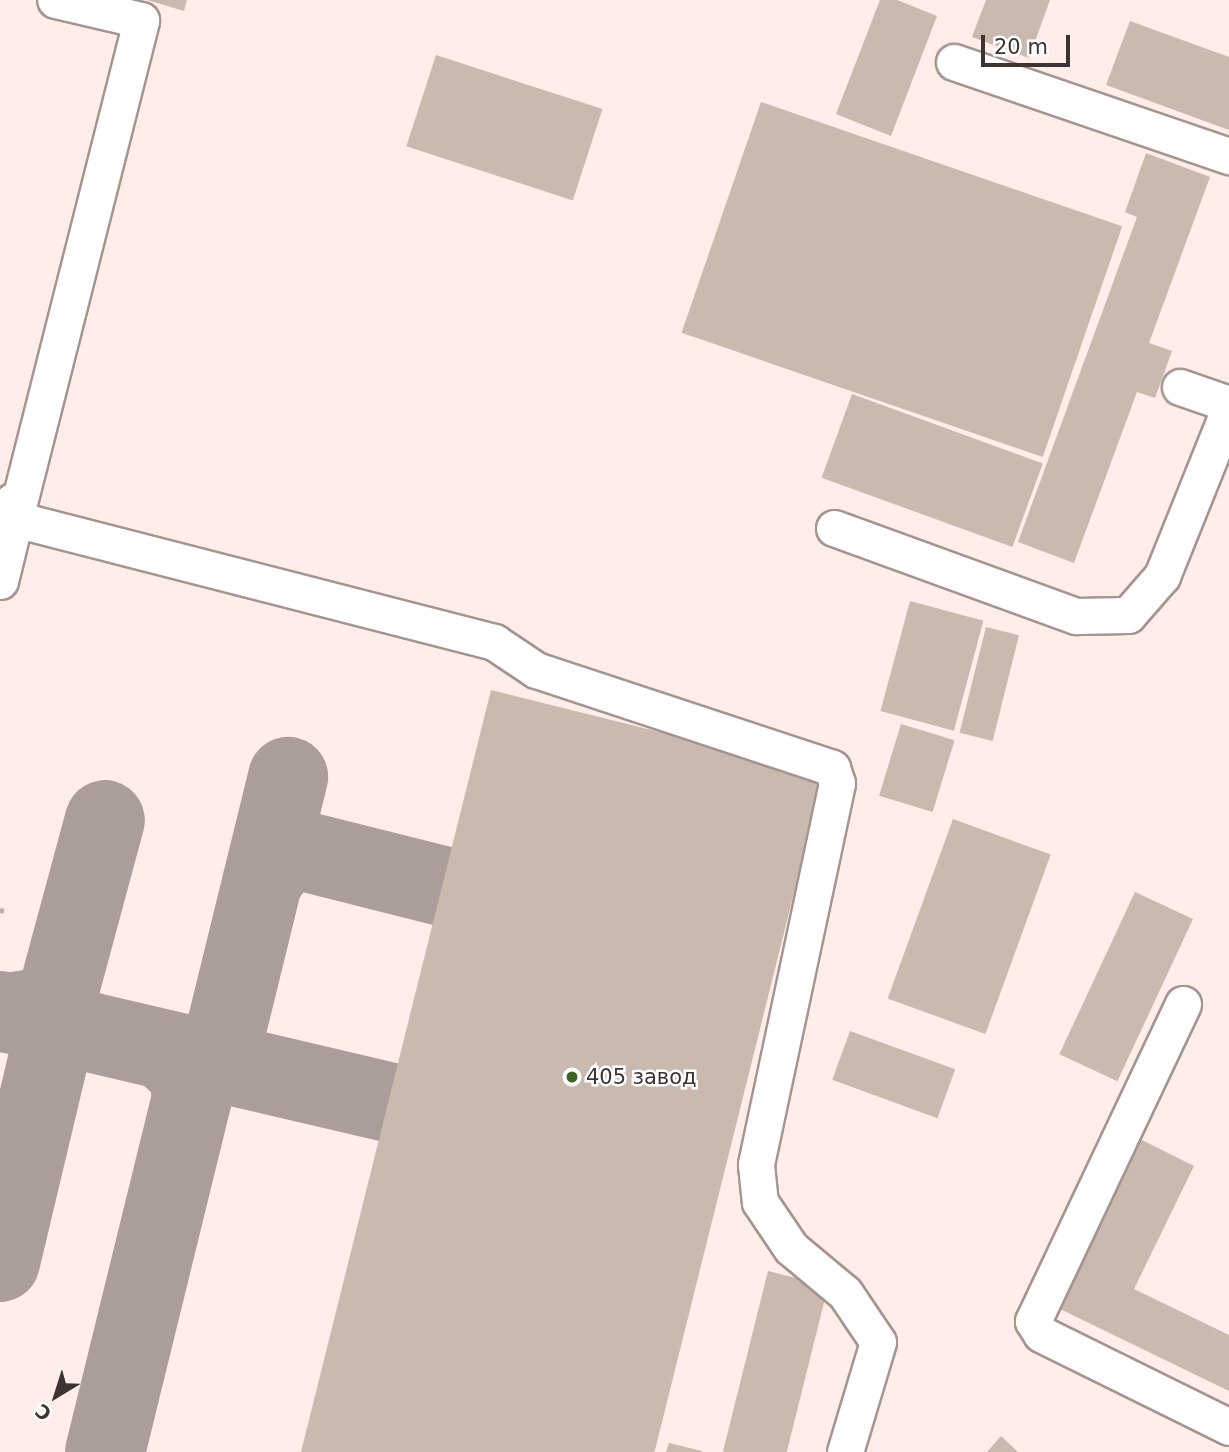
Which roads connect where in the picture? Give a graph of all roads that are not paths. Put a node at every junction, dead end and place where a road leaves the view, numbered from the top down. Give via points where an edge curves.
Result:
1 (55, 0) edge
2 (954, 62) dead end
3 (1229, 156) edge
4 (1180, 387) dead end
5 (1229, 407) edge
6 (11, 506) edge
7 (834, 528) dead end
8 (0, 581) edge
9 (1182, 1004) dead end
10 (1229, 1427) edge
11 (845, 1452) edge

1 - 6 lane via 141,20
2 - 3 lane
4 - 5 lane
5 - 7 lane via 1162,576 1128,615 1076,617
6 - 8 lane
6 - 11 lane via 494,642 536,670 832,768 837,783 756,1165 760,1202 791,1248 845,1293 878,1342
9 - 10 lane via 1032,1321 1041,1334

